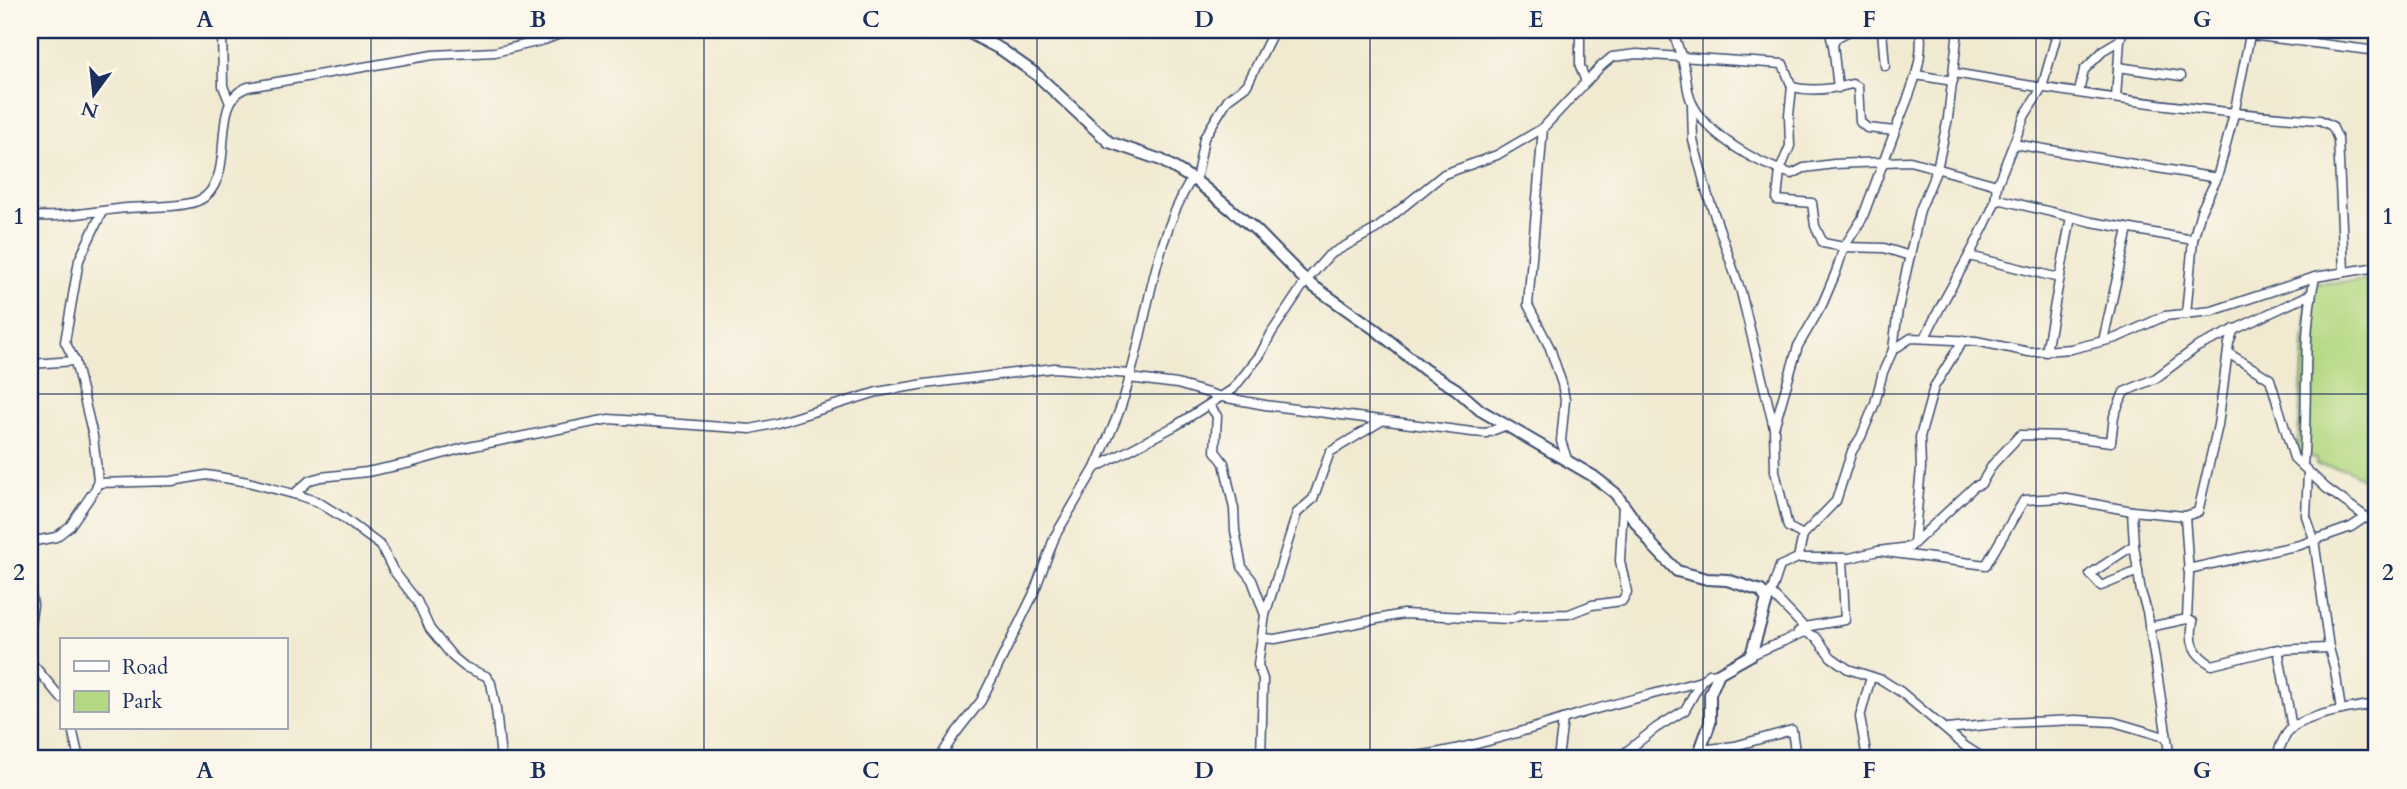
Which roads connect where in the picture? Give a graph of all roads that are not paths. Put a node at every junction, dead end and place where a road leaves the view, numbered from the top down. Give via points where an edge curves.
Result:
1 (222, 30) edge
2 (570, 30) edge
3 (964, 30) edge
4 (1274, 30) edge
5 (1580, 30) edge
6 (1672, 30) edge
7 (1829, 30) edge
8 (1851, 30) edge
9 (1882, 30) edge
10 (1920, 30) edge
11 (1958, 30) edge
12 (2031, 30) edge
13 (2123, 30) edge
14 (2229, 30) edge
15 (2058, 32) edge
16 (2250, 32) edge
17 (2120, 40) junction
18 (1833, 46) junction
19 (2377, 51) edge
20 (1681, 57) junction
21 (1885, 66) dead end
22 (2118, 67) junction
23 (1916, 75) junction
24 (2181, 76) dead end
25 (1953, 77) junction
26 (1586, 82) junction
27 (1791, 87) junction
28 (1838, 88) junction
29 (2042, 88) junction
30 (2079, 92) junction
31 (2116, 98) junction
32 (229, 101) junction
33 (1692, 103) junction
34 (2234, 114) junction
35 (1543, 128) junction
36 (1895, 131) junction
37 (2014, 144) junction
38 (1882, 163) junction
39 (1937, 169) junction
40 (1780, 170) junction
41 (2217, 178) junction
42 (1194, 179) junction
43 (1997, 185) junction
44 (1995, 202) junction
45 (102, 212) junction
46 (30, 216) edge
47 (2071, 218) junction
48 (2128, 229) junction
49 (2193, 240) junction
50 (1844, 247) junction
51 (1910, 256) junction
52 (1969, 256) junction
53 (2377, 267) edge
54 (2344, 271) junction
55 (2315, 276) junction
56 (2059, 278) junction
57 (1306, 281) junction
58 (2311, 294) junction
59 (2186, 314) junction
60 (2234, 329) junction
61 (1925, 338) junction
62 (1963, 340) junction
63 (2104, 341) junction
64 (1893, 350) junction
65 (2046, 352) junction
66 (2228, 353) junction
67 (75, 361) junction
68 (30, 365) edge
69 (1130, 376) junction
70 (1222, 397) junction
71 (1209, 405) junction
72 (1383, 420) junction
73 (1507, 425) junction
74 (1774, 428) junction
75 (1568, 462) junction
76 (1095, 468) junction
77 (2305, 468) junction
78 (97, 483) junction
79 (293, 494) junction
80 (1623, 504) junction
81 (2132, 512) junction
82 (2185, 516) junction
83 (2366, 517) junction
84 (2377, 517) edge
85 (2377, 526) edge
86 (1803, 535) junction
87 (2314, 539) junction
88 (30, 542) edge
89 (1914, 543) junction
90 (2134, 545) junction
91 (1878, 551) junction
92 (1798, 558) junction
93 (1842, 558) junction
94 (2188, 569) junction
95 (2138, 571) junction
96 (30, 590) edge
97 (1768, 594) junction
98 (1265, 615) junction
99 (2187, 619) junction
100 (30, 626) edge
101 (1804, 627) junction
102 (2149, 627) junction
103 (1795, 635) junction
104 (1262, 638) junction
105 (2329, 648) junction
106 (2278, 649) junction
107 (1751, 655) junction
108 (30, 661) edge
109 (1719, 673) junction
110 (1871, 677) junction
111 (1701, 681) junction
112 (60, 697) edge
113 (2377, 704) edge
114 (2341, 710) junction
115 (1563, 719) junction
116 (2292, 728) junction
117 (1947, 729) junction
118 (72, 730) edge
119 (2165, 737) junction
120 (1966, 747) junction
121 (1699, 755) edge
122 (79, 759) edge
123 (500, 759) edge
124 (767, 759) edge
125 (775, 759) edge
126 (939, 759) edge
127 (1261, 759) edge
128 (1393, 759) edge
129 (1558, 759) edge
130 (1616, 759) edge
131 (1796, 759) edge
132 (1867, 759) edge
133 (1972, 759) edge
134 (1986, 759) edge
135 (2170, 759) edge
136 (2258, 759) edge

1 - 32 street via 223,86
2 - 32 street via 503,50 433,55 248,87 238,90
3 - 42 street via 1037,75 1109,142 1161,160
4 - 42 street via 1247,85 1228,99 1204,138
5 - 26 street via 1580,66
6 - 20 street
7 - 18 street
8 - 18 street via 1836,38
9 - 21 street
10 - 23 street
11 - 25 street
12 - 15 street
13 - 17 street
14 - 16 street
15 - 29 street
16 - 19 street
16 - 34 street
17 - 22 street
17 - 30 street via 2084,70
18 - 28 street
20 - 26 street via 1612,57
20 - 27 street via 1783,64
20 - 33 street
22 - 24 street
22 - 31 street
23 - 25 street
23 - 36 street
25 - 29 street
25 - 39 street
26 - 35 street
27 - 28 street
27 - 40 street via 1790,146
28 - 36 street via 1858,87 1860,122 1867,128
29 - 30 street
29 - 37 street
30 - 31 street
31 - 34 street
32 - 45 street via 219,176 205,196 185,205
33 - 40 street via 1719,135
33 - 74 street via 1693,140 1741,292
34 - 41 street
34 - 54 street via 2320,120 2332,126 2337,139
35 - 57 street via 1497,155 1438,178 1376,229 1329,255
35 - 75 street via 1528,305 1562,384 1562,441
36 - 38 street
37 - 41 street
37 - 43 street
38 - 39 street via 1910,161
38 - 40 street via 1804,168 1792,174
38 - 50 street via 1862,219
39 - 43 street
39 - 51 street via 1920,210
40 - 50 street via 1777,200 1812,203 1815,226 1824,243
41 - 49 street
42 - 57 street via 1256,230
42 - 69 street via 1171,219
43 - 44 street
44 - 47 street
44 - 52 street
45 - 46 street
45 - 67 street via 76,271 65,342
47 - 48 street
47 - 56 street
48 - 49 street
48 - 63 street
49 - 59 street
50 - 51 street via 1884,248
50 - 74 street via 1822,304 1798,346
51 - 64 street
52 - 56 street
52 - 61 street
53 - 54 street
54 - 55 street
55 - 58 street
55 - 59 street via 2212,311
56 - 65 street
57 - 70 street via 1248,372
57 - 73 street via 1480,410
58 - 60 street
58 - 77 street
59 - 63 street via 2165,316
60 - 66 street
60 - 89 street via 2197,347 2156,378 2124,392 2113,416 2111,442 2020,435 1981,484
61 - 62 street
61 - 64 street via 1911,338
62 - 65 street
62 - 89 street via 1934,387 1920,437
63 - 65 street
64 - 86 street via 1836,501
66 - 77 street via 2270,379 2294,458
66 - 82 street via 2199,512
67 - 68 street
67 - 78 street via 93,436
69 - 70 street
69 - 76 street
69 - 79 street via 1054,369 925,384 877,392 751,429 609,419 399,466 321,477
70 - 71 street
70 - 72 street
71 - 76 street
71 - 98 street via 1217,416 1215,451 1224,463 1242,567
72 - 73 street via 1486,433
72 - 98 street via 1330,452 1313,499 1297,513
73 - 75 street
74 - 86 street via 1775,471 1788,527
75 - 80 street via 1593,476
76 - 126 street via 1055,536 1028,605 981,701
77 - 83 street
77 - 87 street via 2306,516
78 - 79 street via 206,475
78 - 88 street via 70,526 56,537
79 - 123 street via 318,502 381,547 447,650 489,679
80 - 97 street via 1677,570
80 - 104 street via 1620,561 1627,592 1622,601 1569,614 1510,619 1403,614
81 - 82 street
81 - 90 street
81 - 91 street via 2062,498 2024,500 1986,565
82 - 94 street
83 - 84 street
83 - 85 street
83 - 87 street
86 - 92 street
87 - 94 street
87 - 105 street
89 - 91 street
90 - 95 street
90 - 95 street via 2090,574 2101,586
91 - 93 street
92 - 93 street
92 - 97 street via 1780,566
93 - 101 street via 1845,620
94 - 99 street
95 - 102 street
96 - 100 street
97 - 101 street
97 - 107 street
98 - 104 street
99 - 102 street
99 - 106 street via 2193,622 2193,649 2212,665
101 - 103 street
102 - 119 street
103 - 107 street
103 - 110 street via 1805,632 1816,637 1831,657
104 - 127 street via 1258,665 1263,679
105 - 106 street
105 - 114 street
106 - 116 street
107 - 109 street
108 - 112 street
109 - 111 street
109 - 121 street via 1710,694 1710,723
110 - 117 street via 1901,692
110 - 132 street via 1860,717
111 - 115 street
111 - 130 street via 1685,710
113 - 114 street
114 - 116 street
115 - 128 street via 1466,746
115 - 129 street
116 - 136 street via 2276,757
117 - 119 street via 2076,720 2114,722
117 - 120 street
118 - 122 street
119 - 135 street
120 - 133 street
120 - 134 street
121 - 131 street via 1792,730
124 - 125 street

